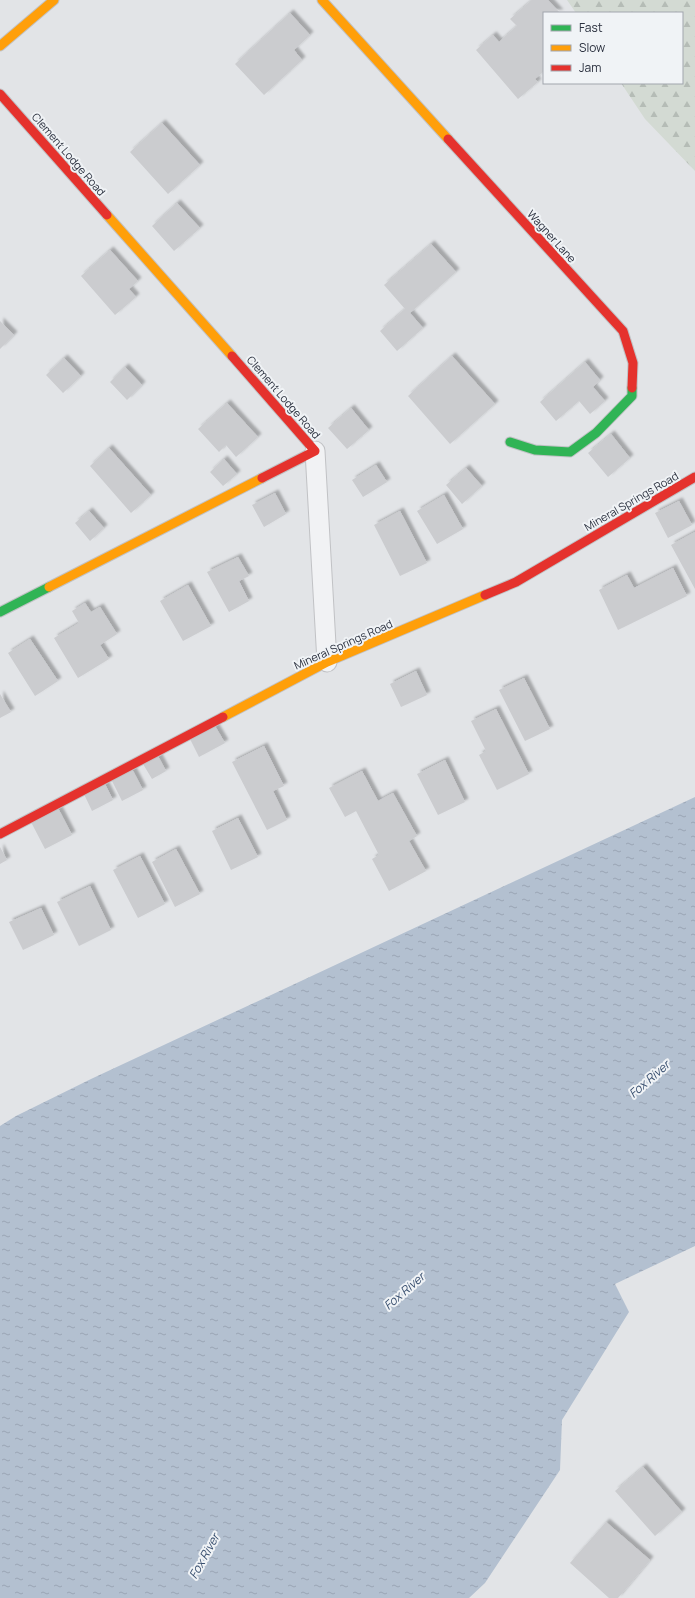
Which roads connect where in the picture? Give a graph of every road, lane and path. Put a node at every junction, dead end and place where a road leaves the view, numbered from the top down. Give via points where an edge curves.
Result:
1 (54, 0) edge
2 (322, 0) edge
3 (0, 46) edge
4 (0, 94) edge
5 (510, 442) dead end
6 (315, 451) junction
7 (695, 477) edge
8 (0, 612) edge
9 (327, 662) junction
10 (0, 834) edge

1 - 3 street
2 - 5 street, Wagner Lane via 622,332 633,363 632,396 596,433 570,452 535,450
4 - 6 street, Clement Lodge Road
6 - 8 street, Clement Lodge Road
6 - 9 street
7 - 9 street, Mineral Springs Road via 516,582
9 - 10 street, Mineral Springs Road

